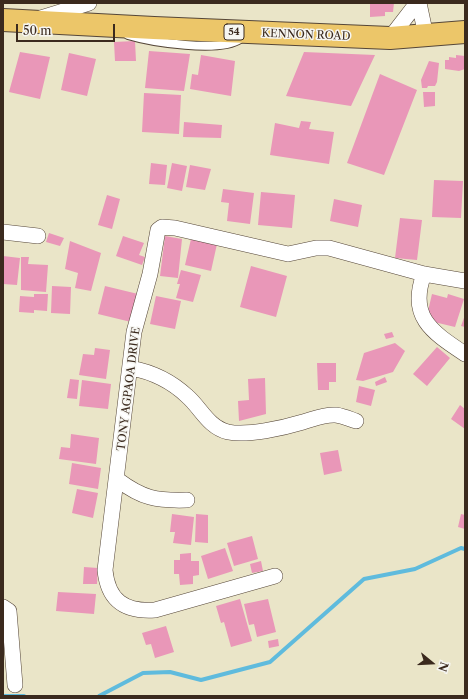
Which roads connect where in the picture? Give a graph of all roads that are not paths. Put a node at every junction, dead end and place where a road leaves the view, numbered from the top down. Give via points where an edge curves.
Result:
1 (89, 3) edge
2 (418, 3) edge
3 (3, 20) edge
4 (28, 22) junction
5 (465, 32) edge
6 (426, 36) junction
7 (390, 38) junction
8 (3, 232) edge
9 (38, 236) dead end
10 (424, 274) junction
11 (465, 281) edge
12 (465, 354) edge
13 (131, 368) junction
14 (356, 421) dead end
15 (118, 480) junction
16 (187, 500) dead end
17 (275, 576) dead end
18 (3, 607) edge
19 (15, 685) dead end

1 - 4 street
2 - 6 street
2 - 7 street
3 - 4 highway, KENNON ROAD / 54
4 - 7 highway, KENNON ROAD / 54
5 - 6 highway, KENNON ROAD / 54
6 - 7 highway, KENNON ROAD / 54
8 - 9 street
10 - 11 street, TONY AGPAOA DRIVE
10 - 12 street via 418,289 422,316 441,338
10 - 13 street, TONY AGPAOA DRIVE via 328,248 288,254 181,229 162,227 156,234 150,274 134,332
13 - 14 street via 145,370 176,387 189,397 207,420 224,431 238,433 265,430 335,415
13 - 15 street, TONY AGPAOA DRIVE
15 - 16 street via 134,492 149,498
15 - 17 street, TONY AGPAOA DRIVE via 106,570 107,583 112,595 124,606 140,611 155,610
18 - 19 street via 9,611

